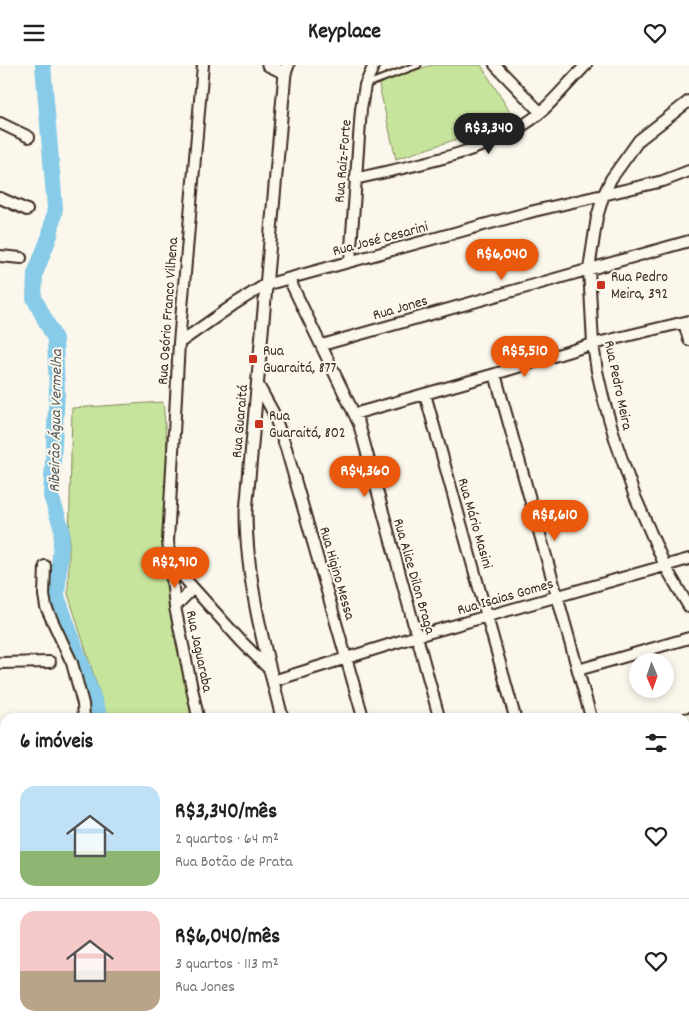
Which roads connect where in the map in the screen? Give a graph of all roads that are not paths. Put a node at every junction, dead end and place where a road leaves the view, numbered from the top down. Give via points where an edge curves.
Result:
1 (203, 65) edge
2 (268, 65) edge
3 (374, 65) edge
4 (418, 65) edge
5 (495, 65) edge
6 (586, 65) edge
7 (287, 69) edge
8 (366, 85) junction
9 (689, 101) edge
10 (540, 112) junction
11 (0, 123) edge
12 (29, 137) dead end
13 (689, 171) edge
14 (355, 179) junction
15 (604, 194) junction
16 (0, 198) edge
17 (27, 210) dead end
18 (689, 241) edge
19 (0, 257) edge
20 (20, 258) dead end
21 (350, 261) junction
22 (589, 269) junction
23 (289, 279) junction
24 (265, 285) junction
25 (686, 322) edge
26 (689, 340) edge
27 (178, 343) junction
28 (322, 345) junction
29 (593, 345) junction
30 (495, 374) junction
31 (257, 383) junction
32 (425, 393) junction
33 (354, 414) junction
34 (689, 559) edge
35 (169, 561) junction
36 (45, 566) dead end
37 (665, 566) junction
38 (193, 588) junction
39 (557, 597) junction
40 (175, 607) junction
41 (689, 607) edge
42 (487, 617) junction
43 (417, 636) junction
44 (689, 638) edge
45 (346, 657) junction
46 (50, 662) dead end
47 (0, 663) edge
48 (270, 669) junction
49 (578, 670) junction
50 (273, 681) junction
51 (84, 713) edge
52 (197, 713) edge
53 (281, 713) edge
54 (362, 713) edge
55 (438, 713) edge
56 (514, 713) edge
57 (590, 713) edge

1 - 27 street, Rua Osório Franco Vilhena
2 - 7 street
3 - 8 street, Rua Raiz-Forte
4 - 8 lane
5 - 10 street
6 - 10 street
7 - 24 street, Rua Guaraitá
8 - 14 street, Rua Raiz-Forte
9 - 15 street, Rua Pedro Meira via 639,140
10 - 14 street via 492,141
11 - 12 street
13 - 15 street, Rua José Cesarini via 663,181
14 - 21 street, Rua Raiz-Forte
15 - 21 street, Rua José Cesarini
15 - 22 street, Rua Pedro Meira
16 - 17 street
18 - 22 street, Rua Jones
19 - 20 street
21 - 23 street, Rua José Cesarini
22 - 28 street, Rua Jones
22 - 29 street, Rua Pedro Meira
23 - 24 street, Rua José Cesarini
23 - 28 street, Rua Alice Dilon Braga
24 - 27 street, Rua José Cesarini
24 - 31 street, Rua Guaraitá
25 - 26 street
25 - 29 street
27 - 35 street, Rua Osório Franco Vilhena via 168,523
28 - 33 street, Rua Alice Dilon Braga
29 - 30 street
29 - 37 street, Rua Pedro Meira via 616,442
30 - 32 street
30 - 39 street
31 - 45 street, Rua Higino Messa via 286,448
31 - 48 street, Rua Guaraitá via 246,543
32 - 33 street
32 - 42 street, Rua Mário Masini
33 - 43 street, Rua Alice Dilon Braga
34 - 37 street, Rua Isaias Gomes
35 - 38 street
35 - 40 street, Rua Jaguaraba
36 - 51 street via 46,607 72,663
37 - 39 street, Rua Isaias Gomes
37 - 41 street, Rua Pedro Meira
38 - 40 street
38 - 48 street
39 - 42 street, Rua Isaias Gomes
39 - 49 street
40 - 52 street, Rua Jaguaraba
42 - 43 street, Rua Isaias Gomes
42 - 56 street, Rua Mário Masini
43 - 45 street, Rua Isaias Gomes
43 - 55 street, Rua Alice Dilon Braga
44 - 49 street
45 - 50 street, Rua Isaias Gomes
45 - 54 street, Rua Higino Messa
46 - 47 street
48 - 50 street, Rua Guaraitá
49 - 57 street
50 - 53 street, Rua Guaraitá

